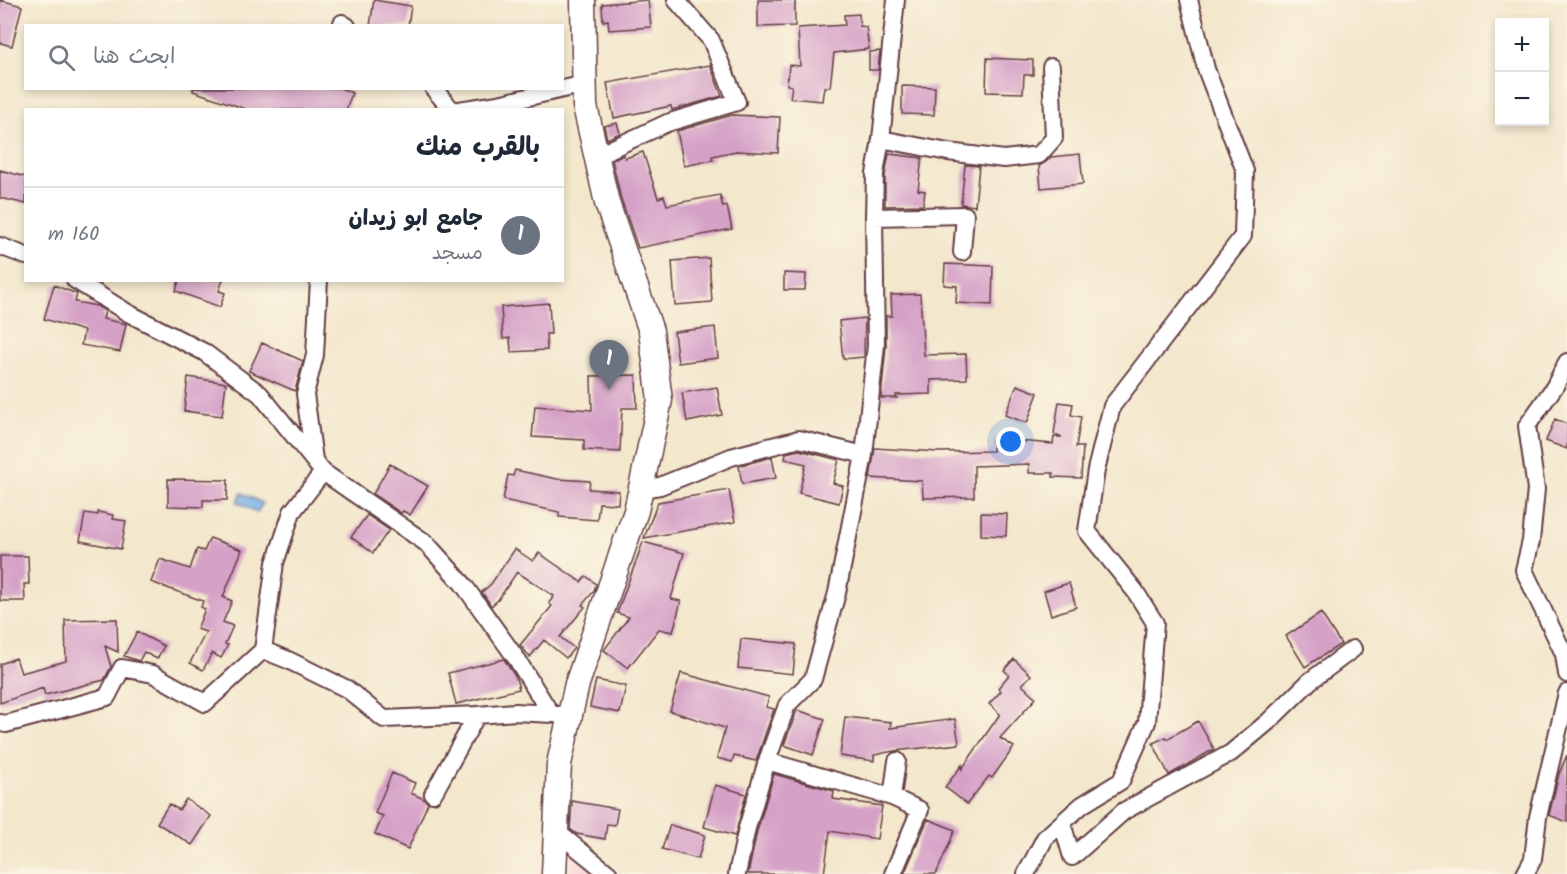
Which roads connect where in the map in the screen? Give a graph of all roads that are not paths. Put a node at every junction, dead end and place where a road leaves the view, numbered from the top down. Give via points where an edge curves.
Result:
1 (583, 0) edge
2 (676, 0) edge
3 (896, 0) edge
4 (1189, 0) edge
5 (1052, 67) dead end
6 (585, 84) junction
7 (564, 89) edge
8 (435, 90) edge
9 (559, 90) edge
10 (450, 108) edge
11 (472, 108) edge
12 (881, 139) junction
13 (596, 156) junction
14 (874, 217) junction
15 (0, 246) edge
16 (962, 252) dead end
17 (24, 255) edge
18 (78, 282) edge
19 (319, 282) edge
20 (1567, 362) edge
21 (864, 455) junction
22 (318, 467) junction
23 (641, 489) junction
24 (1353, 649) dead end
25 (263, 650) junction
26 (1567, 674) edge
27 (1567, 693) edge
28 (561, 714) junction
29 (477, 715) junction
30 (0, 723) edge
31 (766, 761) junction
32 (897, 761) dead end
33 (433, 794) dead end
34 (892, 797) junction
35 (1062, 823) junction
36 (556, 831) junction
37 (554, 874) edge
38 (609, 874) edge
39 (737, 874) edge
40 (893, 874) edge
41 (1026, 874) edge
42 (1525, 874) edge

1 - 6 street
2 - 13 street via 711,40 737,102 667,123
3 - 12 street
4 - 35 street via 1206,69 1245,171 1243,236 1112,406 1096,470 1087,531 1136,591 1155,623 1147,722 1121,781 1082,805
5 - 12 street via 1054,138 1039,154 1004,159
6 - 7 street
6 - 13 street via 585,106
8 - 10 street
9 - 11 street
12 - 14 street
13 - 23 street via 607,203 651,331 660,399
14 - 16 street via 965,215
14 - 21 street via 876,345
15 - 17 street
18 - 22 street via 204,352 260,394
19 - 22 street via 315,355 305,394
20 - 26 street via 1527,426 1536,489 1524,570 1564,654
21 - 23 street via 799,439 731,456 660,486
21 - 31 street via 837,593 813,679 787,705
22 - 25 street via 292,512 275,563
22 - 28 street via 426,543 463,584
23 - 28 street via 578,684
24 - 35 street via 1231,753 1124,811 1072,857
25 - 29 street via 347,689 384,718
25 - 30 street via 205,703 153,674 122,668 107,697
27 - 42 street via 1538,817 1533,859
28 - 29 street
28 - 36 street
29 - 33 street
31 - 34 street
31 - 39 street
32 - 34 street
34 - 40 street via 920,810
35 - 41 street via 1045,838
36 - 37 street
36 - 38 street

